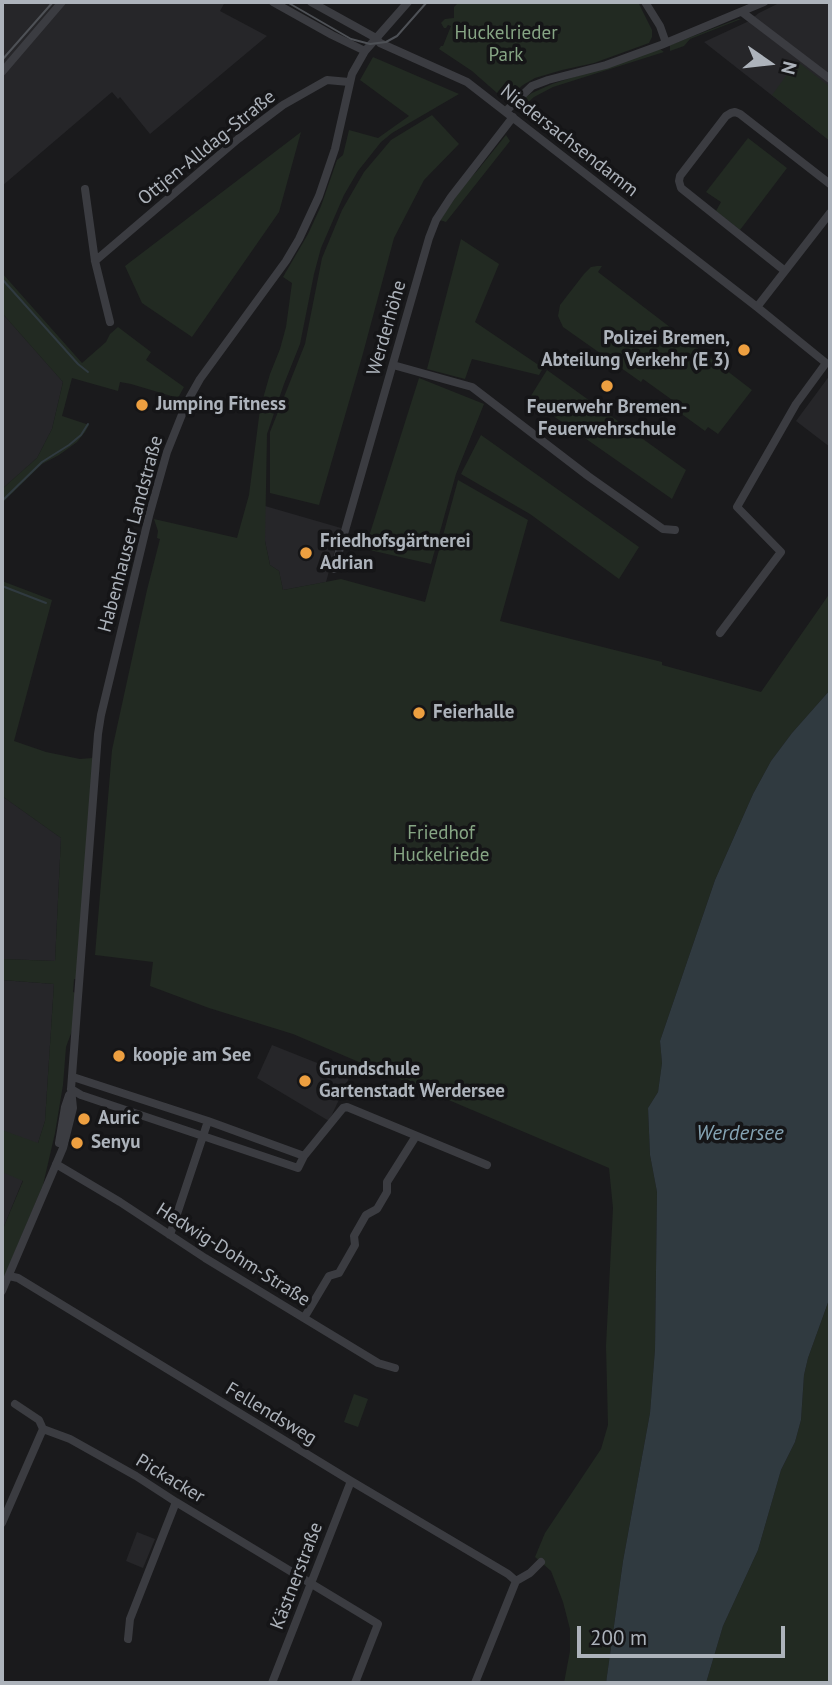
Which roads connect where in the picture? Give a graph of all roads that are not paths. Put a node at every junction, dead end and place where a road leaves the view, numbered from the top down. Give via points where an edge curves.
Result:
1 (62, 2) edge
2 (274, 2) edge
3 (311, 2) edge
4 (408, 2) edge
5 (645, 2) edge
6 (764, 2) edge
7 (742, 12) junction
8 (376, 38) junction
9 (666, 43) junction
10 (365, 51) junction
11 (2, 72) edge
12 (830, 79) edge
13 (349, 82) junction
14 (510, 114) junction
15 (830, 184) edge
16 (85, 189) dead end
17 (830, 213) edge
18 (96, 261) junction
19 (785, 271) junction
20 (757, 307) junction
21 (110, 322) dead end
22 (393, 365) junction
23 (675, 530) dead end
24 (334, 569) dead end
25 (720, 633) dead end
26 (73, 1077) junction
27 (71, 1089) junction
28 (156, 1104) junction
29 (152, 1118) junction
30 (208, 1121) junction
31 (203, 1135) junction
32 (415, 1136) junction
33 (304, 1156) junction
34 (56, 1164) junction
35 (487, 1165) dead end
36 (170, 1235) junction
37 (9, 1276) junction
38 (2, 1291) edge
39 (304, 1318) junction
40 (395, 1368) dead end
41 (15, 1404) dead end
42 (43, 1429) junction
43 (351, 1481) junction
44 (176, 1502) junction
45 (2, 1523) edge
46 (541, 1562) dead end
47 (516, 1581) junction
48 (312, 1583) junction
49 (128, 1639) dead end
50 (272, 1683) edge
51 (355, 1683) edge
52 (475, 1683) edge

1 - 11 street
2 - 10 street
3 - 8 street, Niedersachsendamm
4 - 8 street, Habenhauser Landstraße
5 - 9 street
6 - 7 street, Werderhöhe
7 - 9 street, Werderhöhe
7 - 12 street
8 - 10 street, Habenhauser Landstraße
8 - 14 street, Niedersachsendamm via 467,82
9 - 14 street, Werderhöhe via 532,86
10 - 13 street, Habenhauser Landstraße
13 - 18 street, Ottjen-Alldag-Straße via 327,80 283,106
13 - 26 street, Habenhauser Landstraße via 335,149 303,233 200,379 176,427 160,476 98,734
14 - 20 street, Niedersachsendamm
14 - 22 street, Werderhöhe via 436,220
15 - 19 street via 735,113 725,118 680,176 681,188
16 - 18 street
17 - 19 street
18 - 21 street
19 - 20 street
20 - 25 street, Niedersachsendamm via 826,363 796,404 737,508 781,552
22 - 23 street via 472,387 663,529
22 - 24 street, Werderhöhe
26 - 27 street, Habenhauser Landstraße
26 - 28 street
27 - 29 street
27 - 34 street, Habenhauser Landstraße via 73,1108
28 - 29 street
28 - 30 street
29 - 31 street
30 - 31 street
30 - 33 street
31 - 33 street via 298,1168
31 - 36 street
32 - 33 street via 347,1107
32 - 35 street
32 - 39 street via 387,1182 377,1209 366,1215 354,1236 355,1245 339,1273 329,1276
34 - 36 street, Hedwig-Dohm-Straße
34 - 37 street, Habenhauser Landstraße
36 - 39 street, Hedwig-Dohm-Straße
37 - 38 street, Habenhauser Landstraße
37 - 43 street, Fellendsweg
39 - 40 street, Hedwig-Dohm-Straße via 378,1363
41 - 42 street, Pickacker via 39,1419
42 - 44 street, Pickacker via 70,1439
42 - 45 street
43 - 47 street, Fellendsweg
43 - 48 street, Kästnerstraße
44 - 48 street, Pickacker
44 - 49 street via 130,1619
46 - 47 street
47 - 52 street
48 - 50 street, Kästnerstraße
48 - 51 street, Pickacker via 379,1624

